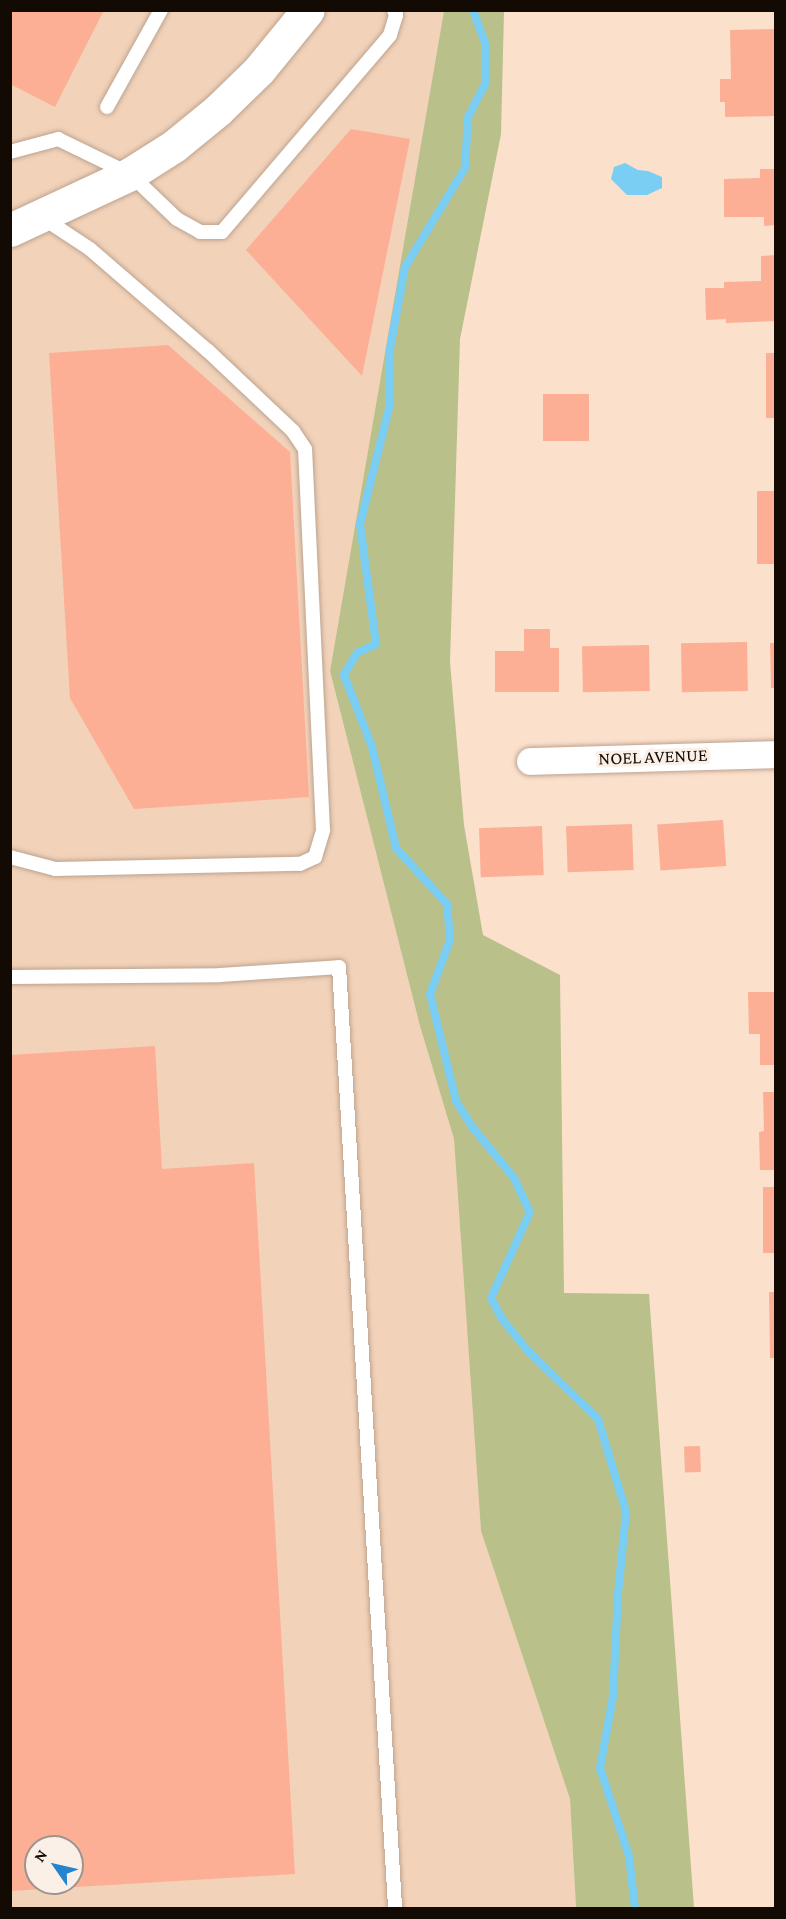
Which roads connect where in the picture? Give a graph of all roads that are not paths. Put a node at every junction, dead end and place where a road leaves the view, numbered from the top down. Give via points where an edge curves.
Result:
1 (161, 10) edge
2 (308, 10) edge
3 (394, 10) edge
4 (107, 107) dead end
5 (10, 152) edge
6 (130, 174) junction
7 (41, 217) junction
8 (10, 230) edge
9 (776, 754) edge
10 (530, 761) dead end
11 (10, 857) edge
12 (10, 977) edge
13 (395, 1908) edge

1 - 4 lane
2 - 6 street via 259,70 218,110 174,146
3 - 6 lane via 390,35 222,232 200,232 177,219
5 - 6 lane via 58,139
6 - 7 street
7 - 8 street
7 - 11 lane via 90,249 208,351 305,448 323,830 315,857 300,864 55,869
9 - 10 street, NOEL AVENUE
12 - 13 lane via 220,975 339,967

